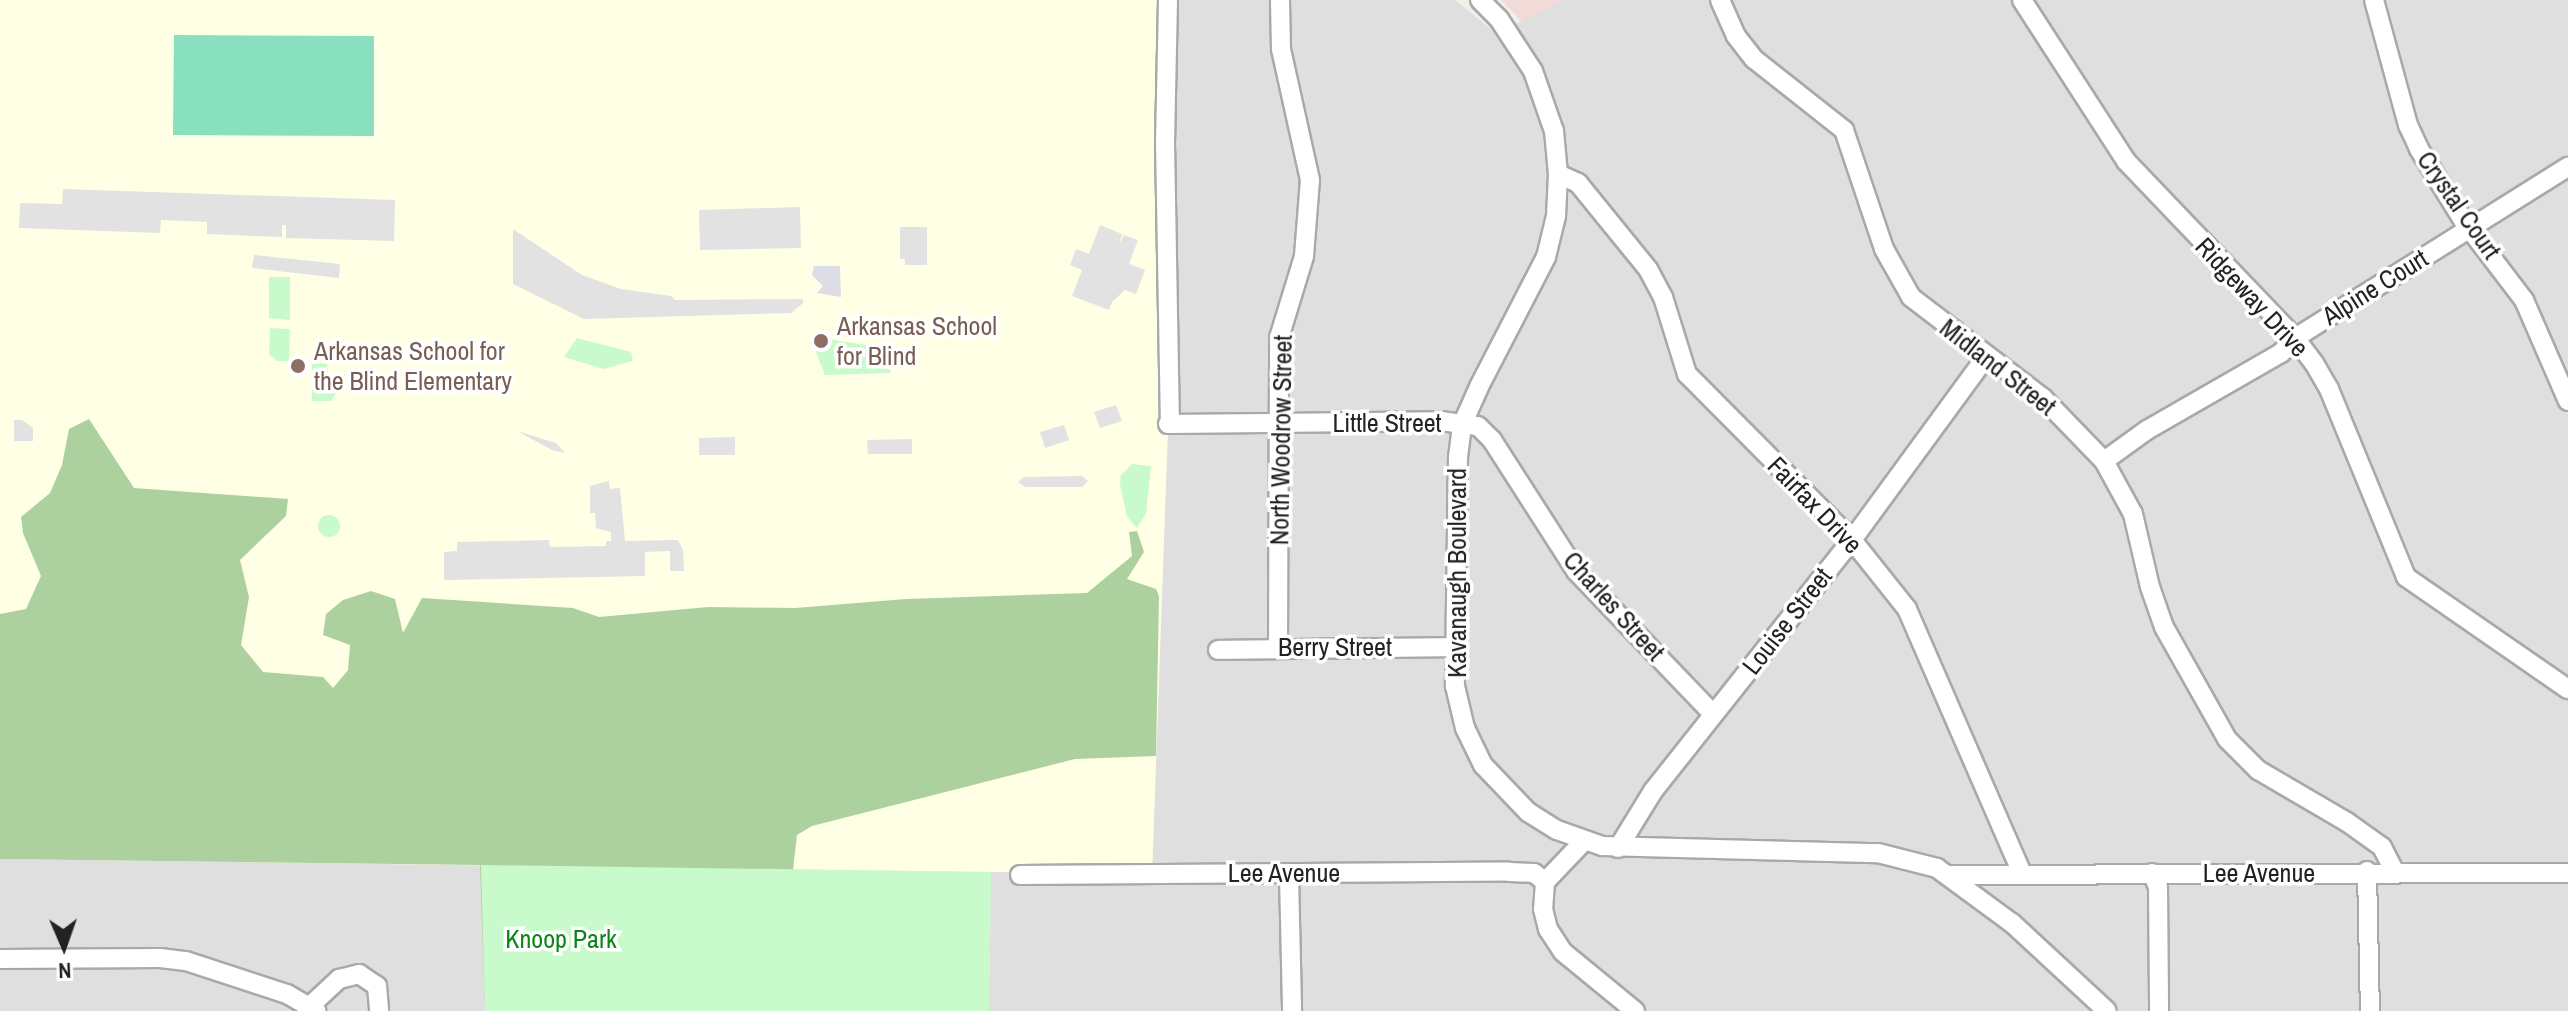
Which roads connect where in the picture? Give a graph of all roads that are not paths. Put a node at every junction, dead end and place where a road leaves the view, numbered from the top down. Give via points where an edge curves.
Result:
1 (1168, 0) edge
2 (1280, 0) edge
3 (1480, 0) edge
4 (1720, 0) edge
5 (2022, 0) edge
6 (2374, 0) edge
7 (2568, 167) edge
8 (1558, 174) junction
9 (2468, 227) junction
10 (2295, 338) junction
11 (1986, 357) junction
12 (2568, 401) edge
13 (1279, 423) junction
14 (1462, 425) junction
15 (2104, 461) junction
16 (1852, 540) junction
17 (1278, 647) junction
18 (1453, 647) junction
19 (1218, 650) dead end
20 (2568, 689) edge
21 (1713, 714) junction
22 (1584, 841) junction
23 (1618, 848) junction
24 (2367, 871) junction
25 (2152, 873) junction
26 (2395, 873) junction
27 (2568, 873) edge
28 (2022, 874) junction
29 (1020, 875) dead end
30 (1289, 875) junction
31 (1949, 875) junction
32 (1545, 882) junction
33 (0, 959) edge
34 (313, 1008) edge
35 (379, 1011) edge
36 (1292, 1011) edge
37 (1635, 1011) edge
38 (2107, 1011) edge
39 (2159, 1011) edge
40 (2370, 1011) edge

1 - 13 street, Little Street via 1169,424
2 - 13 street, North Woodrow Street via 1281,49 1310,180 1304,256 1279,338
3 - 8 street, Kavanaugh Boulevard via 1533,71 1554,131
4 - 11 street, Midland Street via 1736,36 1754,59 1844,130 1884,249 1904,288
5 - 10 street, Ridgeway Drive via 2126,161
6 - 9 street, Crystal Court via 2408,125
7 - 9 street, Alpine Court
8 - 14 street, Kavanaugh Boulevard via 1556,216 1546,257
8 - 16 street, Fairfax Drive via 1578,183 1648,269 1663,297 1687,374
9 - 10 street, Alpine Court
9 - 12 street, Crystal Court via 2524,300
10 - 15 street, Alpine Court via 2281,353 2147,430
10 - 20 street, Ridgeway Drive via 2329,389 2406,577
11 - 15 street, Midland Street via 2043,398
11 - 16 street, Louise Street
13 - 14 street, Little Street
13 - 17 street, North Woodrow Street
14 - 18 street, Kavanaugh Boulevard via 1455,488
14 - 21 street, Charles Street via 1482,428 1576,571
15 - 26 street, Midland Street via 2133,514 2164,627 2227,739 2258,770 2382,847
16 - 21 street, Louise Street
16 - 28 street, Fairfax Drive via 1907,609
17 - 18 street, Berry Street
17 - 19 street, Berry Street
18 - 22 street, Kavanaugh Boulevard via 1460,713 1483,765 1528,812
21 - 23 street, Louise Street via 1653,791
22 - 23 street, Kavanaugh Boulevard
22 - 32 street
23 - 31 street, Kavanaugh Boulevard via 1878,853
24 - 25 street, Lee Avenue
24 - 26 street, Lee Avenue
24 - 40 street
25 - 28 street, Lee Avenue
25 - 39 street via 2158,887
26 - 27 street, Lee Avenue
28 - 31 street, Lee Avenue
29 - 30 street, Lee Avenue
30 - 32 street, Lee Avenue via 1517,872 1534,873
30 - 36 street
31 - 38 street, Kavanaugh Boulevard via 2012,923
32 - 37 street via 1543,909 1557,945
33 - 34 street via 186,961 287,994
34 - 35 street via 331,985 359,974 377,986

